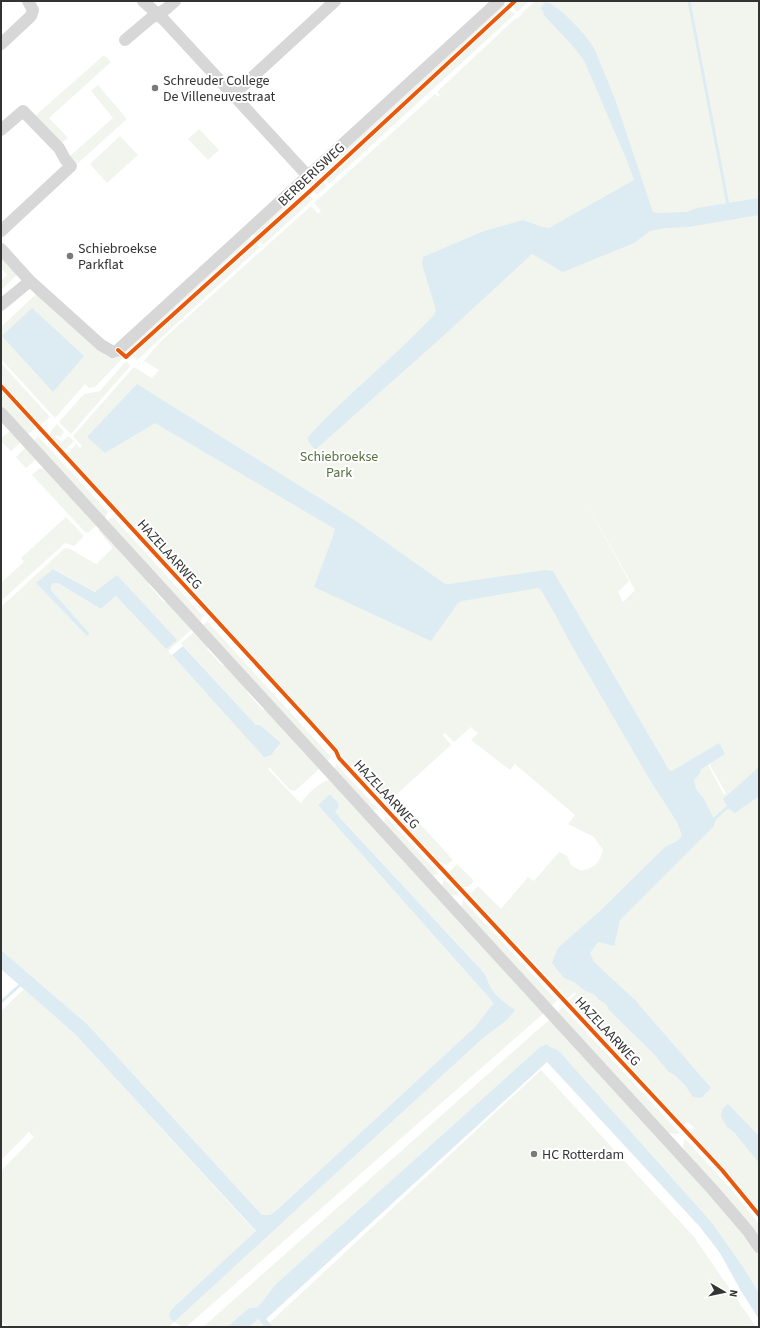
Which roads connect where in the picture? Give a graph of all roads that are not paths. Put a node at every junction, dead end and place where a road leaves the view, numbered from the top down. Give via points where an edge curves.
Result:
1 (143, 1) edge
2 (175, 1) edge
3 (335, 1) edge
4 (499, 1) edge
5 (31, 6) edge
6 (157, 14) junction
7 (126, 40) dead end
8 (1, 44) edge
9 (233, 95) junction
10 (1, 130) edge
11 (308, 176) junction
12 (1, 231) edge
13 (1, 249) edge
14 (30, 280) junction
15 (1, 305) edge
16 (1, 413) edge
17 (759, 1247) edge

1 - 6 street
2 - 6 street
3 - 9 street
4 - 11 street, BERBERISWEG
5 - 8 street via 31,16
6 - 7 street
6 - 9 street
9 - 11 street
10 - 12 street via 23,111 59,148 71,166
11 - 14 street, BERBERISWEG via 113,352 101,345
13 - 14 street
14 - 15 street
16 - 17 street, HAZELAARWEG via 712,1189

